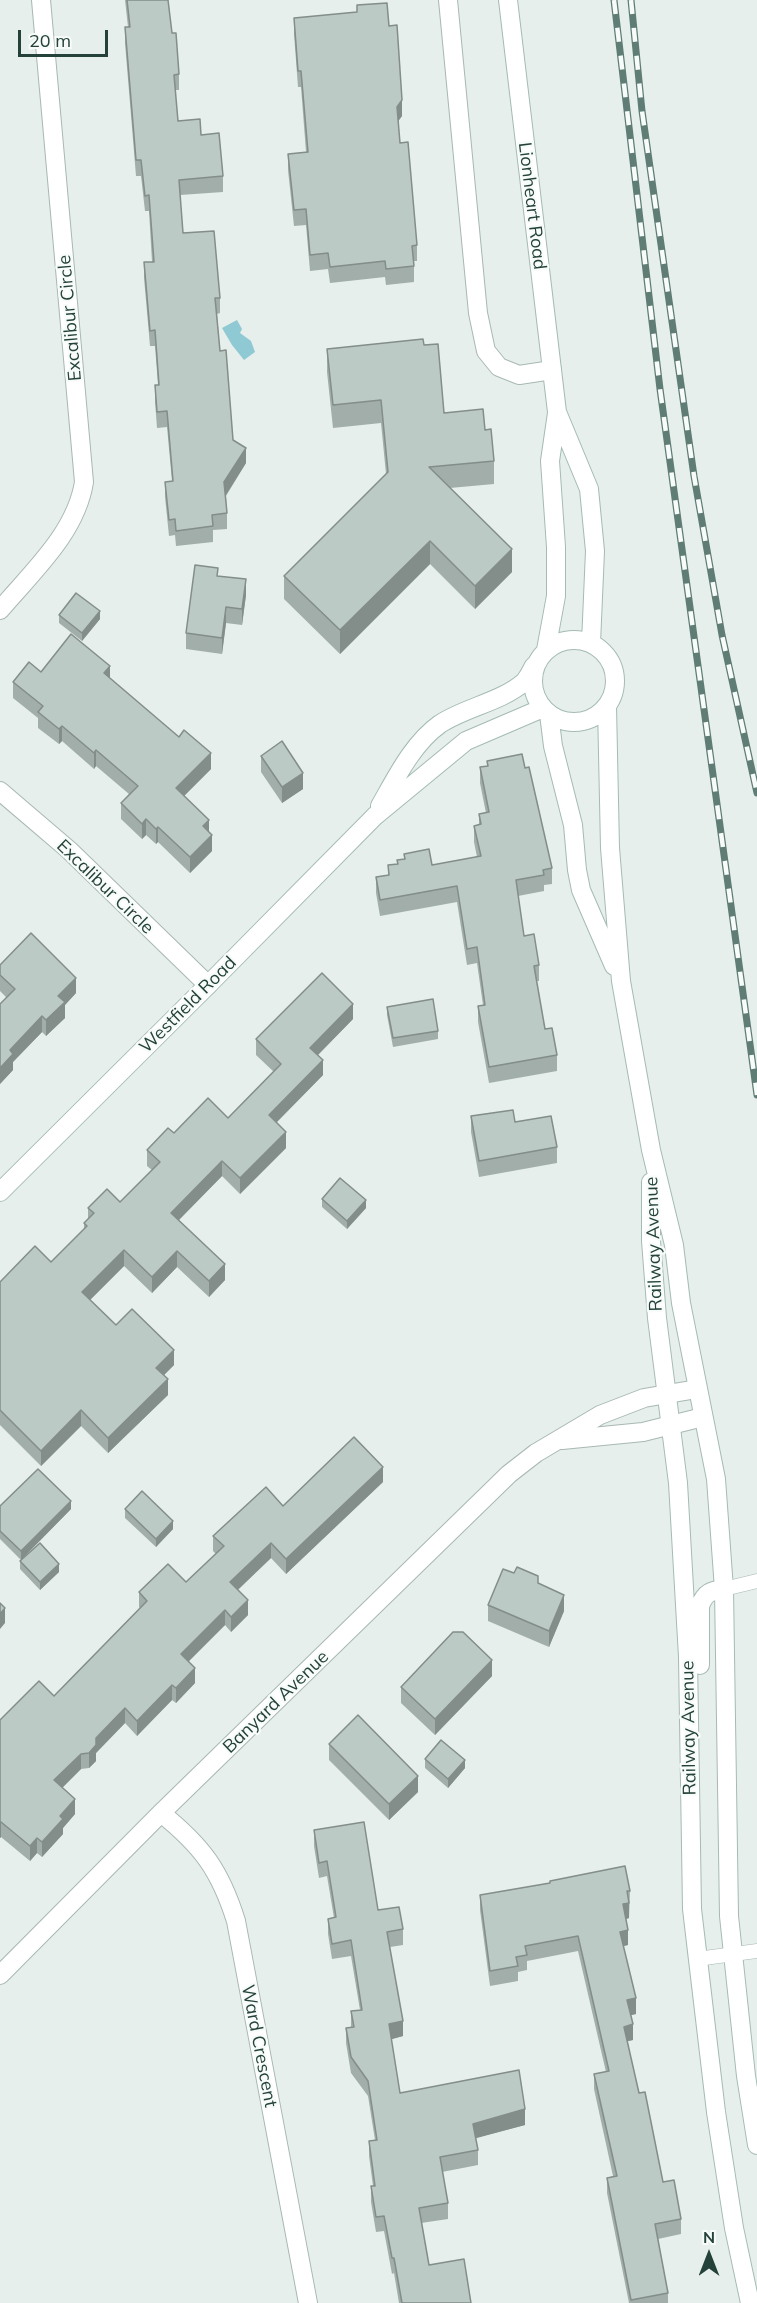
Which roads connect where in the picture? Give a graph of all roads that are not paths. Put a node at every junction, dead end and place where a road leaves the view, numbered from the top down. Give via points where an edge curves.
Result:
1 (41, 0) edge
2 (448, 0) edge
3 (508, 0) edge
4 (552, 370) junction
5 (557, 412) junction
6 (0, 610) edge
7 (591, 642) junction
8 (541, 656) junction
9 (607, 706) junction
10 (546, 711) junction
11 (0, 791) edge
12 (375, 816) junction
13 (621, 981) junction
14 (208, 985) junction
15 (651, 1150) junction
16 (0, 1192) edge
17 (697, 1389) junction
18 (667, 1393) junction
19 (703, 1417) junction
20 (671, 1426) junction
21 (560, 1440) junction
22 (757, 1581) edge
23 (724, 1589) junction
24 (689, 1752) junction
25 (161, 1813) junction
26 (757, 1951) edge
27 (734, 1953) junction
28 (697, 1959) junction
29 (0, 1975) edge
30 (757, 2145) edge
31 (308, 2303) edge
32 (750, 2303) edge

1 - 6 main road, Excalibur Circle via 84,482 78,507 62,535
2 - 4 main road via 478,313 486,351 499,367 519,375
3 - 4 main road, Lionheart Road
4 - 5 main road, Lionheart Road
5 - 7 main road, Lionheart Road via 589,489 595,551
5 - 8 main road, Lionheart Road via 550,461 556,596
7 - 8 main road via 568,639
7 - 9 main road via 610,659 615,671 614,689
8 - 10 main road via 532,682
8 - 12 main road, Westfield Road via 525,681 430,732 394,781
9 - 10 main road via 580,722 558,719
9 - 13 main road, Railway Avenue via 610,848
10 - 12 main road, Westfield Road via 466,741
10 - 13 main road, Railway Avenue via 573,825 581,890
11 - 14 main road, Excalibur Circle via 69,850
12 - 14 main road, Westfield Road
13 - 15 main road, Railway Avenue
14 - 16 main road, Westfield Road
15 - 17 main road, Railway Avenue via 674,1245
15 - 18 main road, Railway Avenue via 651,1241
17 - 18 main road, Banyard Avenue
17 - 19 main road, Railway Avenue
18 - 20 main road, Railway Avenue
18 - 21 main road, Banyard Avenue via 600,1415
19 - 20 main road, Banyard Avenue
19 - 23 main road, Railway Avenue via 716,1479
20 - 21 main road, Banyard Avenue via 616,1436
20 - 24 main road, Railway Avenue via 688,1657
21 - 25 main road, Banyard Avenue via 509,1474
22 - 23 lane
23 - 24 main road via 710,1591 700,1606 699,1683
23 - 27 main road, Railway Avenue via 727,1875
24 - 28 main road, Railway Avenue via 690,1877
25 - 29 main road, Banyard Avenue
25 - 31 main road, Ward Crescent via 187,1834 211,1863 236,1921
26 - 27 lane
27 - 28 lane
27 - 30 main road, Railway Avenue
28 - 32 main road, Railway Avenue via 716,2112

